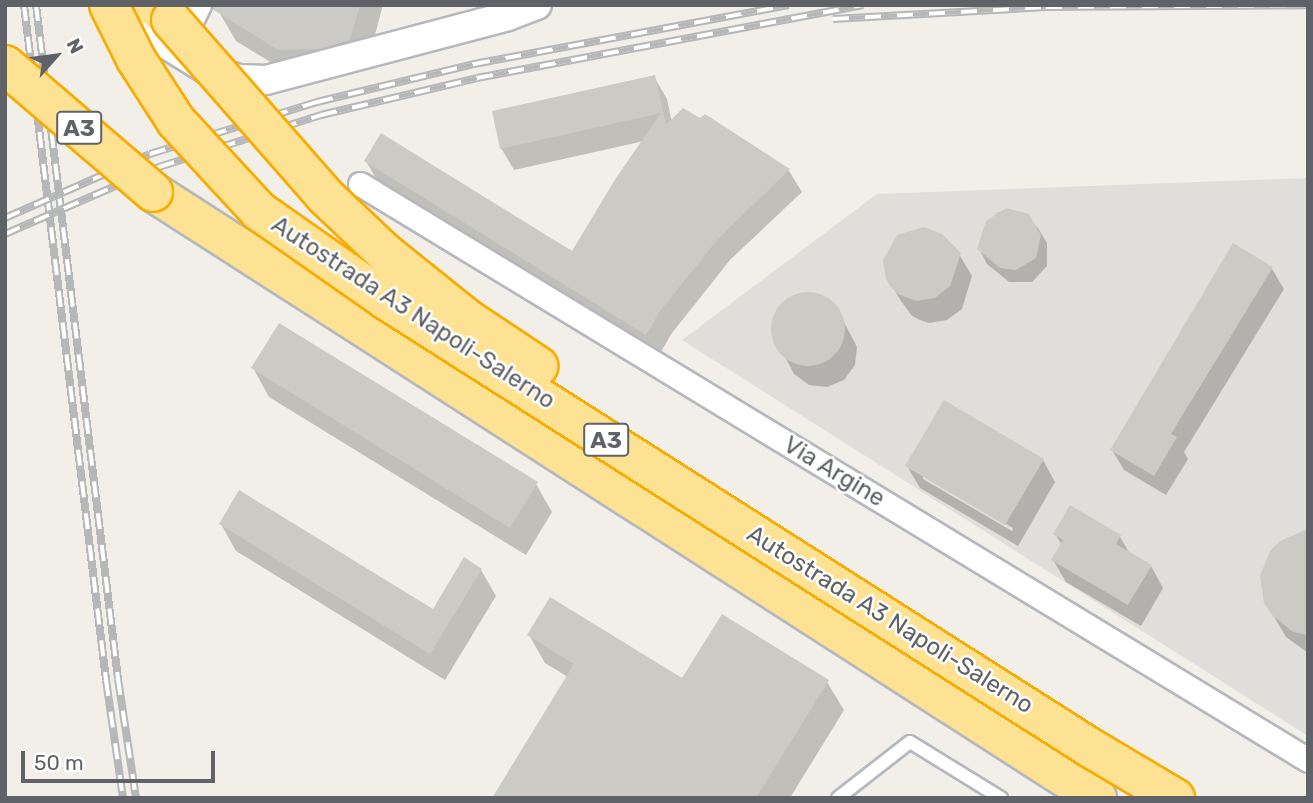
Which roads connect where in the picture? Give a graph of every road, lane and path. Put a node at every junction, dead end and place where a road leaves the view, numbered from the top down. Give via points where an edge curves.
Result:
1 (87, 5) edge
2 (107, 5) edge
3 (537, 5) edge
4 (171, 18) edge
5 (5, 65) edge
6 (5, 87) edge
7 (360, 184) dead end
8 (153, 192) junction
9 (1308, 760) edge
10 (838, 798) edge
11 (1001, 798) edge
12 (1097, 798) edge
13 (1130, 798) edge
14 (1175, 798) edge
15 (1203, 798) edge

1 - 13 highway, Autostrada A3 Napoli-Salerno / A3 via 111,59 151,122 174,152 246,222 377,313
2 - 4 street
2 - 14 highway, Autostrada A3 Napoli-Salerno / A3, bridge via 176,121 259,211 386,300
3 - 4 street via 266,80 239,79 206,69
4 - 15 highway, A3, bridge via 326,197 384,252 466,318 1102,728
5 - 8 highway, A3, bridge
6 - 8 highway, A3, bridge
7 - 9 street, Via Argine
8 - 12 highway, A3
10 - 11 lane via 910,742

